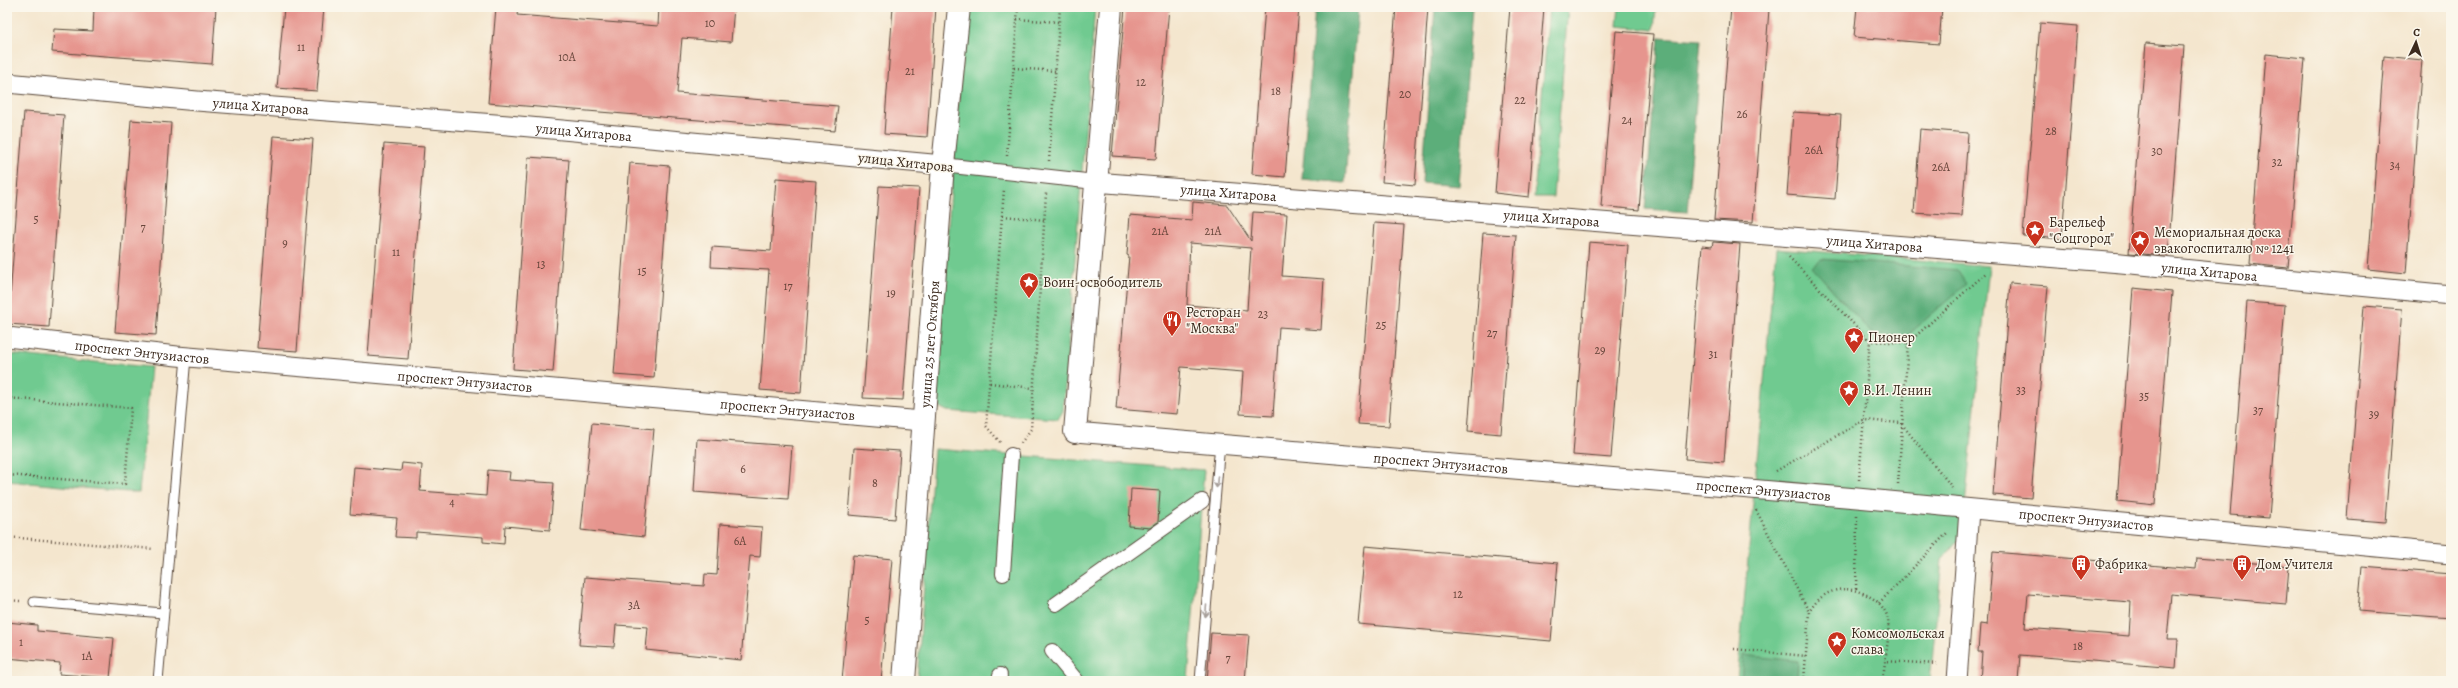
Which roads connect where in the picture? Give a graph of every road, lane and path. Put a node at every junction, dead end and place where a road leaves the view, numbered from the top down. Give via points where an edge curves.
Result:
1 (959, 7) edge
2 (1018, 7) edge
3 (1060, 7) edge
4 (1111, 7) edge
5 (1017, 19) junction
6 (1058, 22) junction
7 (1014, 68) junction
8 (1055, 70) junction
9 (7, 83) edge
10 (943, 165) junction
11 (1005, 172) junction
12 (1048, 176) junction
13 (1095, 182) junction
14 (1003, 216) junction
15 (1045, 220) junction
16 (1768, 235) junction
17 (2008, 254) junction
18 (2451, 294) edge
19 (7, 336) edge
20 (1870, 340) junction
21 (1908, 343) junction
22 (186, 357) junction
23 (990, 383) junction
24 (1033, 388) junction
25 (7, 398) edge
26 (1864, 420) junction
27 (922, 421) junction
28 (1901, 423) junction
29 (1031, 429) dead end
30 (1075, 432) joint
31 (1220, 443) junction
32 (1012, 455) joint
33 (7, 475) edge
34 (1745, 488) junction
35 (1857, 498) junction
36 (1202, 501) dead end
37 (1897, 502) junction
38 (1969, 510) junction
39 (7, 537) edge
40 (169, 551) junction
41 (2451, 554) edge
42 (1003, 574) dead end
43 (1856, 589) junction
44 (34, 602) dead end
45 (1879, 603) junction
46 (1056, 604) dead end
47 (1810, 612) junction
48 (164, 613) junction
49 (1734, 649) dead end
50 (1052, 651) dead end
51 (1806, 656) junction
52 (1884, 661) junction
53 (1957, 673) edge
54 (158, 681) edge
55 (904, 681) edge
56 (1077, 681) edge
57 (1200, 681) edge
58 (1804, 681) edge
59 (1883, 681) edge

1 - 10 street, улица 25 лет Октября
2 - 5 path
3 - 6 path
4 - 13 street
5 - 6 path
5 - 7 path
6 - 8 path
7 - 8 path
7 - 11 path
8 - 12 path
9 - 10 street, улица Хитарова
10 - 11 street, улица Хитарова
10 - 27 street, улица 25 лет Октября
11 - 12 street, улица Хитарова
11 - 14 path
12 - 13 street, улица Хитарова
12 - 15 path
13 - 16 street, улица Хитарова
13 - 30 street
14 - 15 path
14 - 23 path
15 - 24 path
16 - 17 street, улица Хитарова
16 - 20 path
17 - 18 street, улица Хитарова
17 - 21 path
19 - 22 street, проспект Энтузиастов
20 - 21 path
20 - 26 path
21 - 28 path
22 - 27 street, проспект Энтузиастов
22 - 40 lane
23 - 24 path
23 - 32 path via 986,426
24 - 29 path
25 - 33 path via 131,408 125,484
26 - 28 path
26 - 34 path
26 - 35 path
27 - 55 street, улица 25 лет Октября
28 - 37 path
28 - 38 path
30 - 31 street, проспект Энтузиастов
31 - 34 street, проспект Энтузиастов
31 -> 57 lane
32 - 42 street
34 - 35 street, проспект Энтузиастов
34 - 47 path
35 - 37 street, проспект Энтузиастов
35 - 43 path
36 - 46 street
37 - 38 street, проспект Энтузиастов
38 - 41 street, проспект Энтузиастов
38 - 45 path
38 - 53 street
39 - 40 path
40 - 48 lane
43 - 45 path
43 - 47 path via 1839,590 1830,594 1814,604
44 - 48 lane
45 - 52 path via 1888,618
47 - 51 path
48 - 54 lane
49 - 51 path
50 - 56 street
51 - 58 path
52 - 53 path
52 - 59 path

